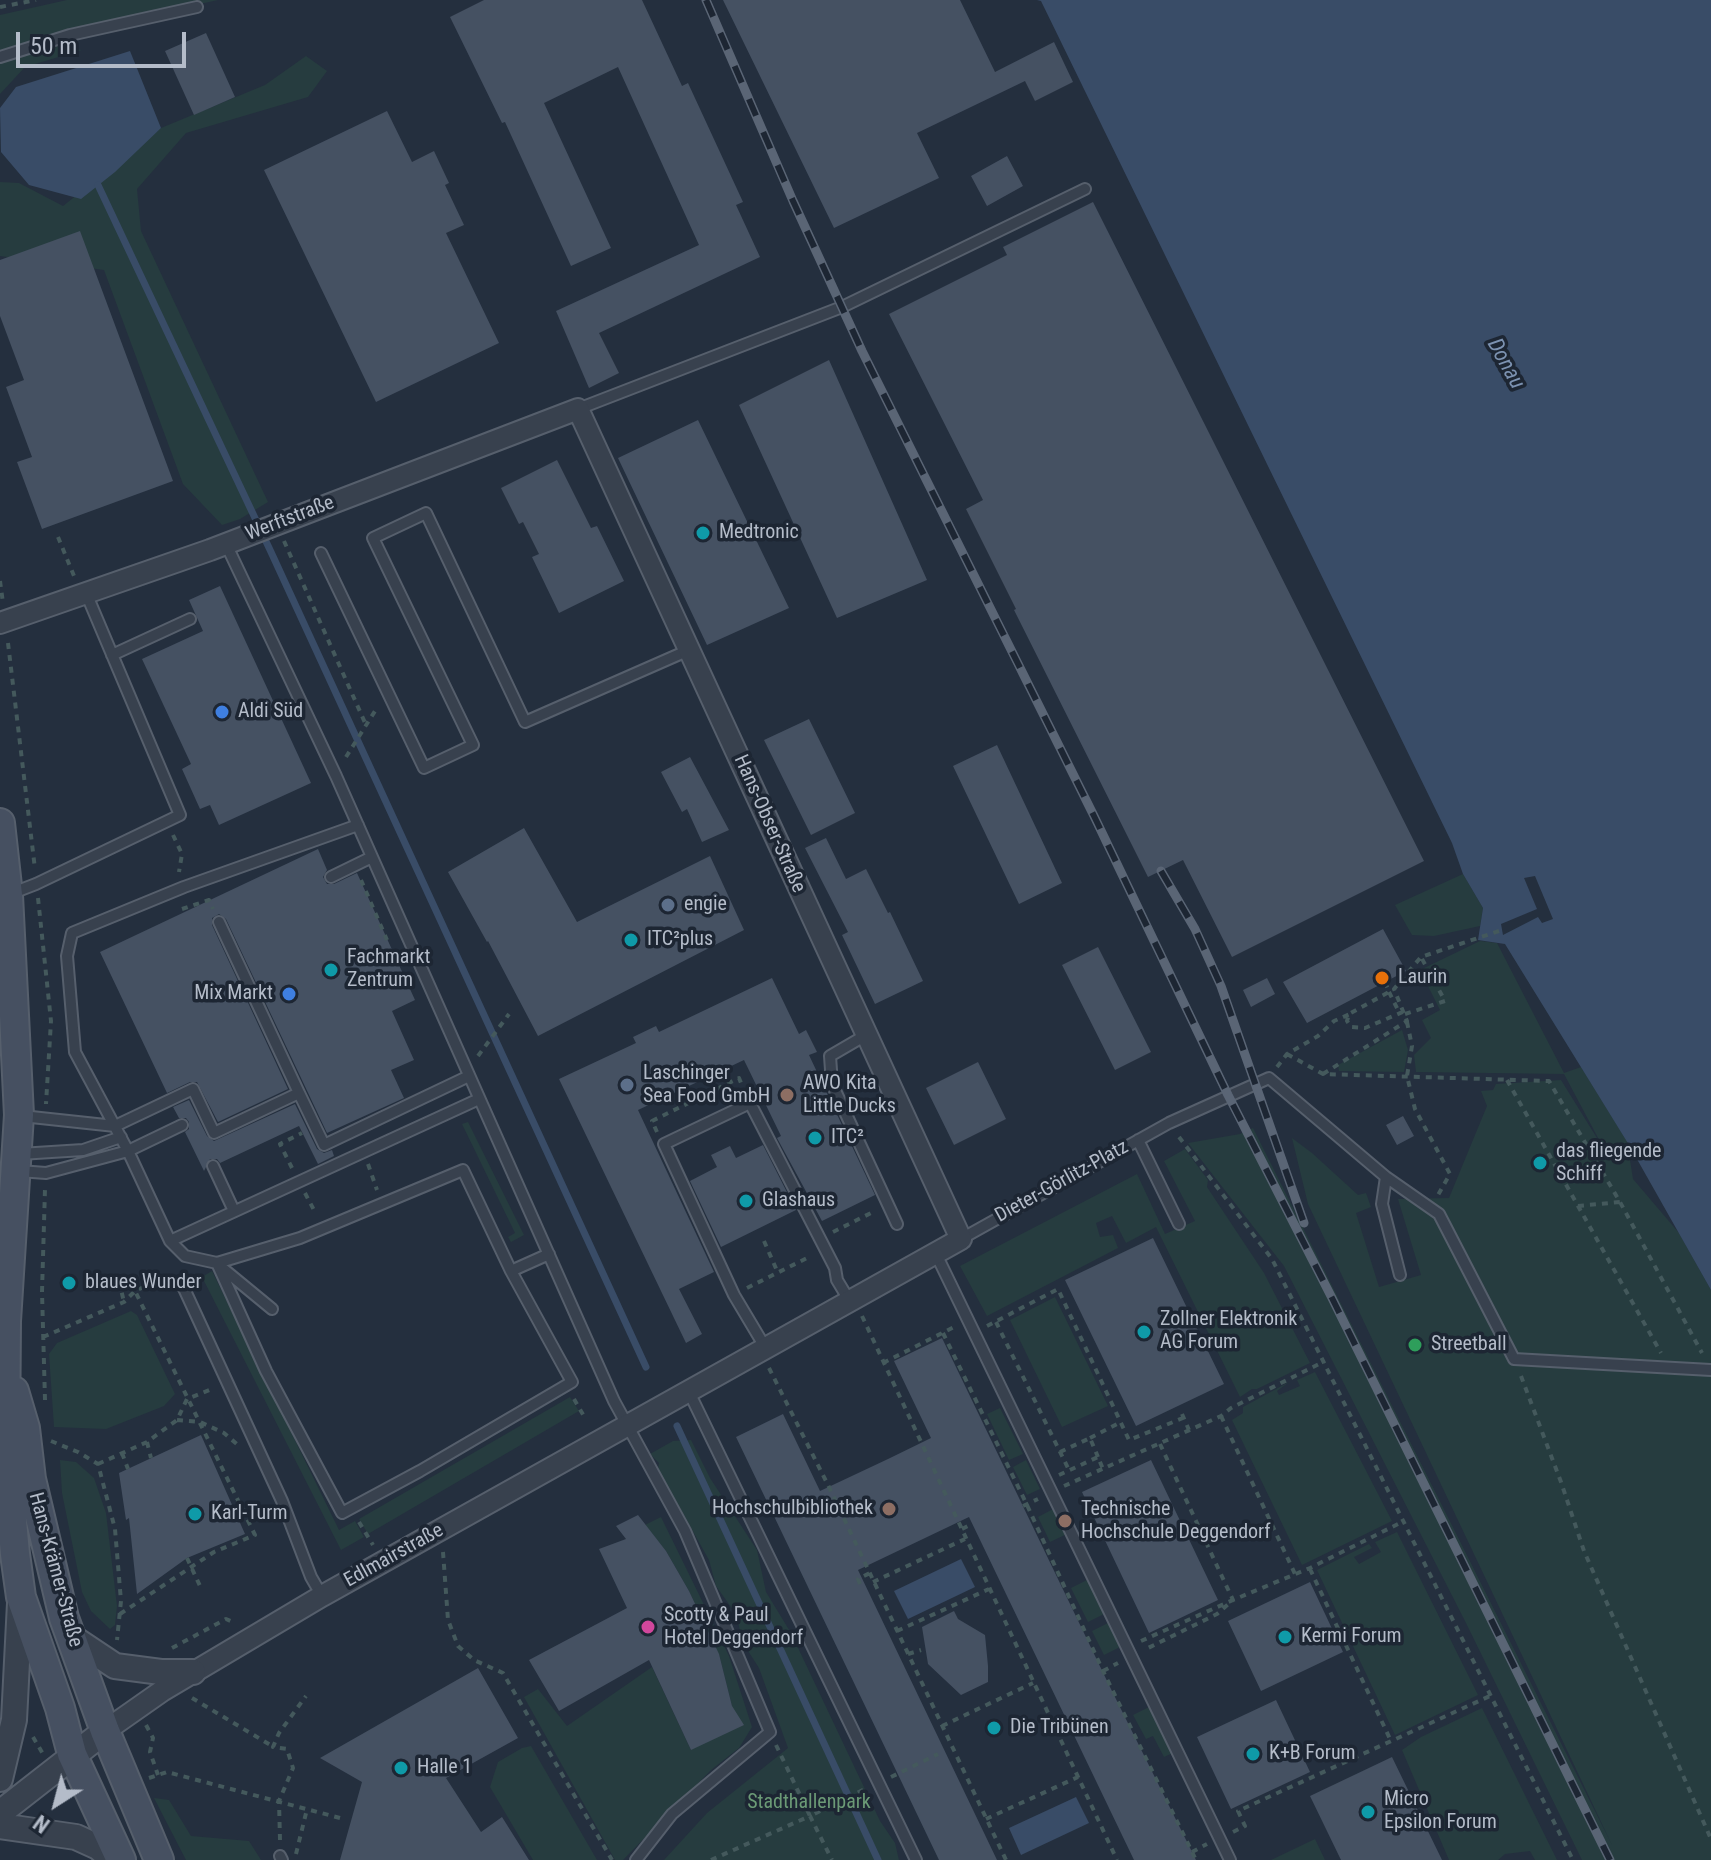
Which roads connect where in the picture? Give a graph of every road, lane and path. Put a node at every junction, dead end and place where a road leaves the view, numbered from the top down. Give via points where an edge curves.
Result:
1 (36, 0) edge
2 (0, 7) edge
3 (197, 7) dead end
4 (0, 57) edge
5 (1085, 189) dead end
6 (578, 409) junction
7 (277, 525) junction
8 (58, 537) dead end
9 (230, 543) junction
10 (321, 553) dead end
11 (0, 581) edge
12 (1, 591) edge
13 (86, 593) junction
14 (190, 619) dead end
15 (0, 623) edge
16 (689, 650) junction
17 (112, 655) junction
18 (375, 711) dead end
19 (366, 725) junction
20 (348, 754) dead end
21 (0, 823) edge
22 (358, 825) junction
23 (182, 854) dead end
24 (372, 857) junction
25 (178, 876) dead end
26 (331, 877) dead end
27 (360, 877) dead end
28 (8, 895) junction
29 (209, 900) dead end
30 (182, 909) dead end
31 (219, 922) dead end
32 (1502, 930) dead end
33 (387, 940) dead end
34 (1421, 957) junction
35 (1385, 982) dead end
36 (1389, 992) junction
37 (1403, 1013) junction
38 (509, 1014) dead end
39 (1351, 1014) junction
40 (1407, 1021) junction
41 (866, 1035) junction
42 (483, 1049) dead end
43 (1287, 1054) junction
44 (1323, 1074) junction
45 (469, 1076) junction
46 (1407, 1076) junction
47 (1269, 1078) junction
48 (1507, 1080) junction
49 (299, 1093) junction
50 (479, 1099) junction
51 (750, 1103) junction
52 (19, 1115) junction
53 (1169, 1123) junction
54 (182, 1125) dead end
55 (115, 1126) junction
56 (303, 1133) dead end
57 (121, 1137) junction
58 (1138, 1140) junction
59 (280, 1144) dead end
60 (664, 1144) junction
61 (128, 1151) junction
62 (364, 1152) junction
63 (18, 1162) junction
64 (213, 1166) dead end
65 (1386, 1177) junction
66 (305, 1193) dead end
67 (1438, 1195) dead end
68 (1620, 1202) junction
69 (382, 1204) junction
70 (888, 1204) junction
71 (1578, 1206) junction
72 (313, 1207) dead end
73 (234, 1211) junction
74 (897, 1224) dead end
75 (1179, 1224) dead end
76 (6, 1234) edge
77 (961, 1239) junction
78 (170, 1241) junction
79 (764, 1241) dead end
80 (823, 1244) junction
81 (935, 1252) junction
82 (549, 1254) junction
83 (217, 1263) junction
84 (511, 1271) junction
85 (778, 1273) junction
86 (1400, 1275) dead end
87 (179, 1277) joint
88 (119, 1281) dead end
89 (135, 1291) junction
90 (734, 1295) junction
91 (124, 1302) junction
92 (272, 1309) dead end
93 (855, 1309) junction
94 (43, 1319) dead end
95 (968, 1320) junction
96 (3, 1321) edge
97 (943, 1333) junction
98 (43, 1337) junction
99 (1703, 1355) dead end
100 (766, 1357) junction
101 (1514, 1359) junction
102 (1325, 1361) junction
103 (883, 1363) junction
104 (1669, 1368) junction
105 (1711, 1370) edge
106 (225, 1384) junction
107 (566, 1386) junction
108 (688, 1390) junction
109 (187, 1399) junction
110 (45, 1410) dead end
111 (1221, 1416) junction
112 (585, 1418) dead end
113 (177, 1420) junction
114 (200, 1422) junction
115 (1121, 1422) junction
116 (626, 1425) junction
117 (1189, 1430) junction
118 (1090, 1438) junction
119 (147, 1442) junction
120 (1160, 1444) junction
121 (238, 1447) dead end
122 (47, 1450) dead end
123 (1060, 1452) junction
124 (122, 1453) junction
125 (1098, 1457) junction
126 (151, 1458) dead end
127 (98, 1464) junction
128 (128, 1469) dead end
129 (1103, 1469) junction
130 (13, 1480) edge
131 (1076, 1481) dead end
132 (352, 1510) junction
133 (1402, 1522) junction
134 (972, 1524) dead end
135 (962, 1529) junction
136 (966, 1538) junction
137 (372, 1543) dead end
138 (443, 1551) dead end
139 (187, 1558) dead end
140 (191, 1567) junction
141 (1310, 1568) junction
142 (870, 1573) junction
143 (1295, 1574) junction
144 (873, 1582) junction
145 (860, 1584) dead end
146 (200, 1586) dead end
147 (989, 1589) junction
148 (322, 1596) junction
149 (1233, 1600) junction
150 (15, 1610) junction
151 (120, 1614) junction
152 (226, 1619) dead end
153 (897, 1631) junction
154 (70, 1636) junction
155 (115, 1646) dead end
156 (168, 1650) dead end
157 (921, 1650) dead end
158 (1129, 1652) junction
159 (908, 1654) junction
160 (193, 1672) junction
161 (1033, 1683) junction
162 (1492, 1695) junction
163 (306, 1696) dead end
164 (192, 1698) dead end
165 (136, 1708) junction
166 (942, 1726) junction
167 (105, 1731) junction
168 (770, 1732) junction
169 (1391, 1741) junction
170 (273, 1747) junction
171 (72, 1754) junction
172 (938, 1754) dead end
173 (906, 1770) dead end
174 (1078, 1777) junction
175 (0, 1779) edge
176 (871, 1786) dead end
177 (279, 1801) junction
178 (307, 1809) junction
179 (0, 1813) edge
180 (810, 1816) junction
181 (340, 1818) dead end
182 (986, 1819) junction
183 (0, 1826) edge
184 (1219, 1838) junction
185 (1711, 1839) edge
186 (1192, 1852) junction
187 (281, 1858) edge
188 (113, 1860) edge
189 (121, 1860) edge
190 (159, 1860) edge
191 (295, 1860) edge
192 (612, 1860) edge
193 (636, 1860) edge
194 (711, 1860) edge
195 (832, 1860) edge
196 (916, 1860) edge
197 (1006, 1860) edge
198 (1117, 1860) edge
199 (1196, 1860) edge
200 (1230, 1860) edge
201 (1573, 1860) edge

1 - 2 path
3 - 4 lane via 70,35
5 - 6 lane via 842,307
6 - 7 street, Werftstraße
6 - 16 street, Hans-Obser-Straße
7 - 9 street, Werftstraße
7 - 19 path
8 - 13 path via 77,585
9 - 13 street, Werftstraße
9 - 22 lane
10 - 16 lane via 424,768 473,745 373,538 426,513 525,722
11 - 12 path
13 - 15 street, Werftstraße
13 - 17 lane
14 - 17 lane
16 - 41 street, Hans-Obser-Straße
17 - 28 lane via 180,815
18 - 19 path
19 - 20 path
21 - 28 main road, Hans-Krämer-Straße
22 - 24 lane
22 - 55 lane via 72,933 67,956 75,1052
23 - 25 path
24 - 26 lane
24 - 45 lane
27 - 33 path
28 - 52 main road, Hans-Krämer-Straße
29 - 30 path
31 - 49 lane
32 - 34 path
34 - 37 path via 1394,989
34 - 37 path via 1445,1001
35 - 36 path
36 - 37 path
36 - 39 path
37 - 39 path via 1365,1028 1351,1027
37 - 40 path
38 - 42 path
39 - 43 path
40 - 44 path
40 - 46 path via 1412,1046
41 - 70 lane via 830,1056 832,1084
41 - 77 street, Hans-Obser-Straße
43 - 44 path
43 - 47 path
44 - 46 path
45 - 49 lane via 324,1145
45 - 50 lane
46 - 48 path
46 - 67 path via 1415,1109 1450,1174
47 - 53 lane, Dieter-Görlitz-Platz
47 - 65 lane
48 - 68 path via 1549,1081
48 - 71 path
49 - 55 lane via 214,1133 193,1089
50 - 62 lane
50 - 82 lane
51 - 60 lane
51 - 60 path via 739,1078 652,1121
51 - 80 lane
52 - 55 lane
52 - 63 main road, Hans-Krämer-Straße
53 - 58 lane, Dieter-Görlitz-Platz
53 - 102 path via 1272,1259
54 - 61 lane
55 - 57 lane
56 - 59 path
57 - 61 lane
57 - 63 lane
58 - 75 lane
58 - 77 lane, Dieter-Görlitz-Platz
60 - 90 lane
61 - 63 lane via 46,1173
61 - 78 lane
62 - 69 path
62 - 73 lane
63 - 76 main road, Hans-Krämer-Straße
64 - 73 lane
65 - 86 lane via 1382,1204
65 - 101 lane via 1439,1214
66 - 72 path
68 - 71 path
68 - 99 path
69 - 83 lane via 300,1238
69 - 84 lane via 463,1170
70 - 74 lane
70 - 80 path
71 - 104 path
73 - 78 lane
76 - 96 main road, Hans-Krämer-Straße
77 - 81 street, Dieter-Görlitz-Platz
78 - 83 lane via 185,1256
79 - 85 path
80 - 85 path
80 - 93 lane
81 - 93 street, Dieter-Görlitz-Platz
81 - 95 lane
82 - 84 lane
82 - 116 lane
83 - 92 lane
83 - 132 lane via 266,1371 342,1513
84 - 107 lane via 572,1382
85 - 90 path
87 - 89 path
87 - 106 lane
88 - 91 path
89 - 91 path
89 - 109 path
90 - 100 lane
91 - 98 path
93 - 100 street, Dieter-Görlitz-Platz
93 - 103 path
94 - 98 path
95 - 97 path
95 - 158 lane
96 - 130 main road, Hans-Krämer-Straße via 5,1442
97 - 103 path
97 - 186 path
98 - 110 path
100 - 108 street, Dieter-Görlitz-Platz
100 - 142 path
101 - 104 lane
101 - 185 path via 1584,1551
102 - 111 path
102 - 133 path
103 - 135 path
104 - 105 lane
106 - 109 path
106 - 148 lane
107 - 112 path
107 - 132 lane
108 - 116 street, Edlmairstraße
108 - 196 lane
109 - 113 path
109 - 114 path
111 - 117 path
111 - 143 path
113 - 114 path
113 - 119 path
114 - 121 path via 224,1433
114 - 140 path via 255,1535
115 - 117 path via 1129,1440 1183,1416
115 - 118 path
115 - 123 path via 1058,1289 996,1322
116 - 148 street, Edlmairstraße
116 - 168 lane via 685,1531
117 - 120 path
118 - 123 path
118 - 125 path
119 - 124 path
119 - 126 path
120 - 129 path
120 - 149 path
122 - 127 path via 46,1439
123 - 125 path via 1069,1470
124 - 127 path
124 - 128 path
125 - 129 path
127 - 151 path via 115,1529
129 - 131 path
130 - 150 main road, Hans-Krämer-Straße
130 - 154 main road, Hans-Krämer-Straße
132 - 137 path
133 - 141 path
133 - 162 path
134 - 135 path
135 - 136 path
136 - 144 path
136 - 147 path
138 - 192 path via 448,1620 458,1646 503,1673
139 - 140 path
140 - 146 path
140 - 151 path
141 - 143 path
141 - 169 path
142 - 144 path
142 - 145 path via 858,1579
143 - 149 path
144 - 153 path
147 - 153 path
147 - 161 path
148 - 160 street, Edlmairstraße
149 - 158 path
149 - 158 path via 1217,1614
150 - 171 main road, Hans-Krämer-Straße via 56,1698
150 - 175 street via 13,1732
151 - 155 path
152 - 156 path
153 - 159 path
154 - 160 street via 115,1666
154 - 167 main road, Hans-Krämer-Straße
157 - 159 path
158 - 184 lane
159 - 166 path
160 - 165 street, Edlmairstraße
161 - 166 path
161 - 174 path
162 - 169 path
162 - 201 path
163 - 170 path
164 - 170 path
165 - 167 street, Edlmairstraße
165 - 177 path via 153,1738 150,1752 158,1775 167,1772
166 - 182 path
167 - 171 street
167 - 190 main road, Hans-Krämer-Straße
168 - 180 path
168 - 193 lane via 672,1814
169 - 184 path via 1238,1811 1245,1826
170 - 177 path via 287,1749 293,1768
171 - 179 street
171 - 189 main road, Hans-Krämer-Straße
172 - 173 path
174 - 182 path
174 - 198 path
176 - 180 path
177 - 178 path
177 - 187 path
178 - 181 path
178 - 191 path
180 - 194 path
180 - 195 path
182 - 197 path
183 - 188 street via 76,1837
184 - 186 path
184 - 200 lane
186 - 199 path

